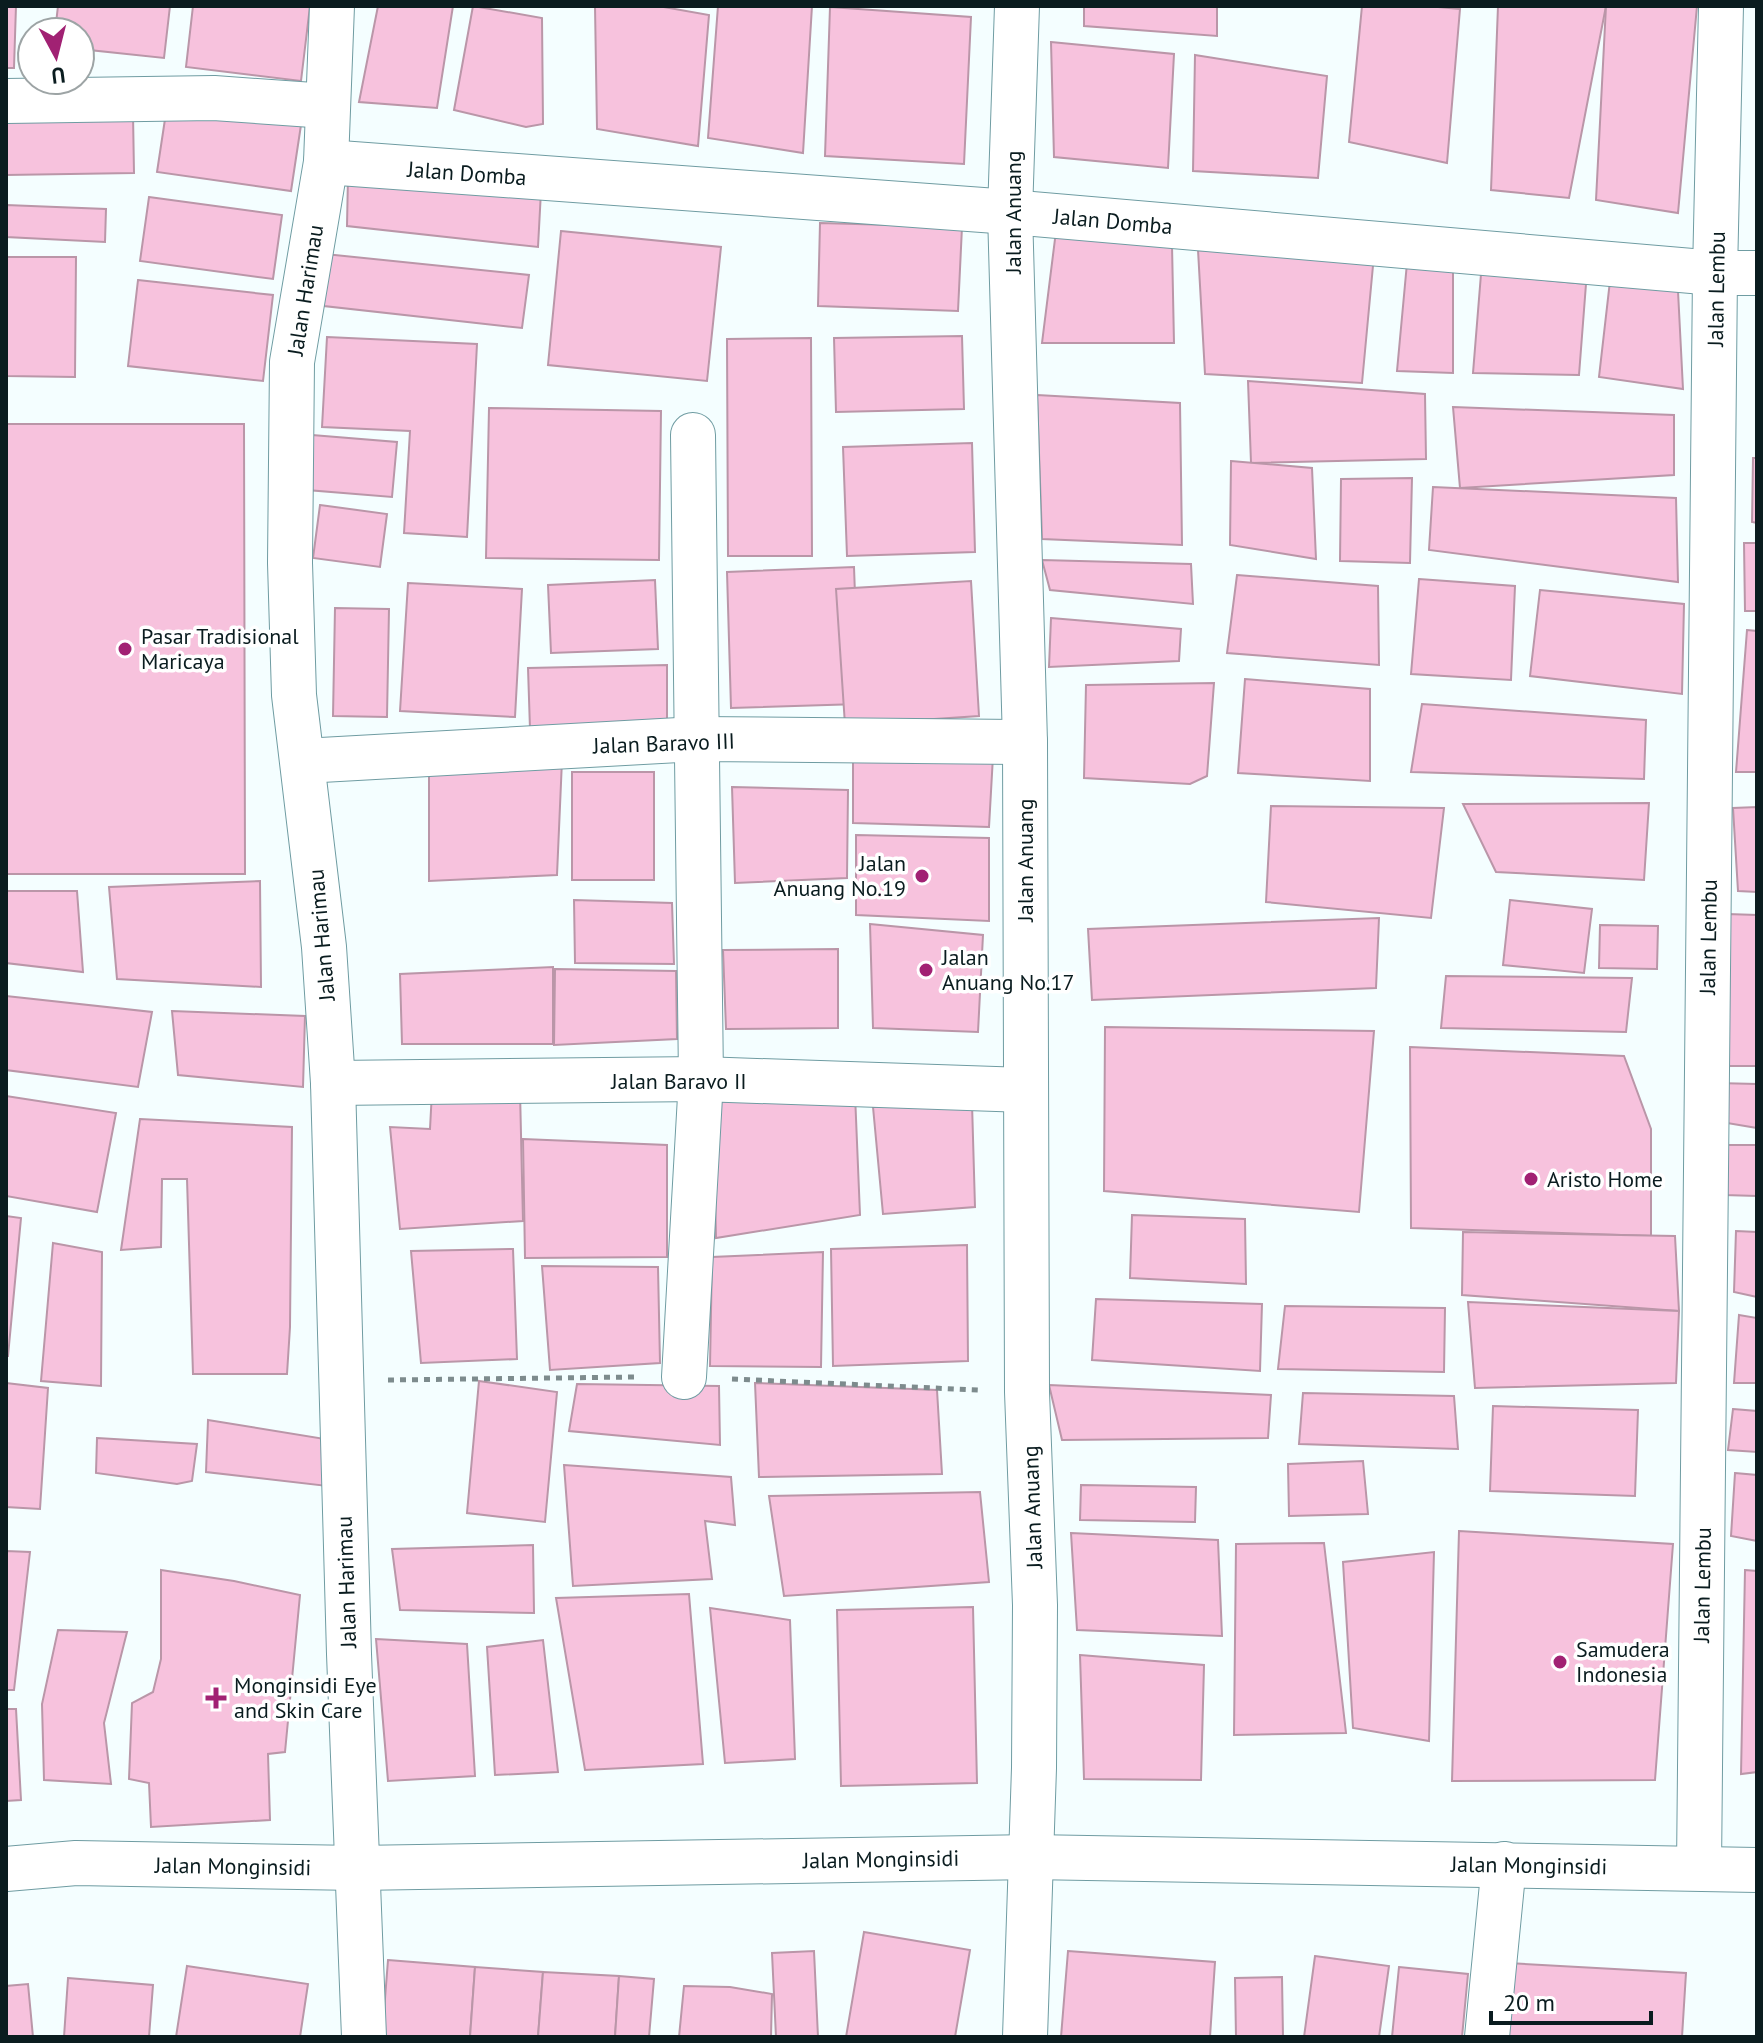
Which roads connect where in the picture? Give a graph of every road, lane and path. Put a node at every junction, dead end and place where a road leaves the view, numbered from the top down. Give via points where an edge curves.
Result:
1 (332, 6) edge
2 (1017, 6) edge
3 (1721, 6) edge
4 (6, 101) edge
5 (327, 106) junction
6 (326, 162) junction
7 (1010, 212) junction
8 (1736, 273) edge
9 (693, 435) dead end
10 (697, 739) junction
11 (1025, 742) junction
12 (303, 761) junction
13 (701, 1079) junction
14 (333, 1083) junction
15 (1025, 1090) junction
16 (684, 1377) dead end
17 (1031, 1857) junction
18 (1504, 1864) junction
19 (357, 1868) junction
20 (1699, 1868) junction
21 (6, 1869) edge
22 (1757, 1870) edge
23 (364, 2037) edge
24 (1025, 2037) edge
25 (1487, 2037) edge

1 - 5 street, Jalan Harimau
2 - 7 street, Jalan Anuang
3 - 8 street, Jalan Lembu
4 - 5 street via 214,98
5 - 6 street, Jalan Harimau
6 - 7 street, Jalan Domba
6 - 12 street, Jalan Harimau via 292,362 290,563 294,695
7 - 8 street, Jalan Domba
7 - 11 street, Jalan Anuang
8 - 20 street, Jalan Lembu
9 - 10 street
10 - 11 street, Jalan Baravo III
10 - 12 street, Jalan Baravo III
10 - 13 street
11 - 15 street, Jalan Anuang
12 - 14 street, Jalan Harimau
13 - 14 street, Jalan Baravo II
13 - 15 street, Jalan Baravo II
13 - 16 street
14 - 19 street, Jalan Harimau
15 - 17 street, Jalan Anuang via 1035,1605
17 - 18 street, Jalan Monginsidi
17 - 19 street, Jalan Monginsidi
17 - 24 street, Jalan Anuang
18 - 20 street, Jalan Monginsidi
18 - 25 street
19 - 21 street, Jalan Monginsidi via 76,1863
19 - 23 street, Jalan Harimau
20 - 22 street, Jalan Monginsidi

